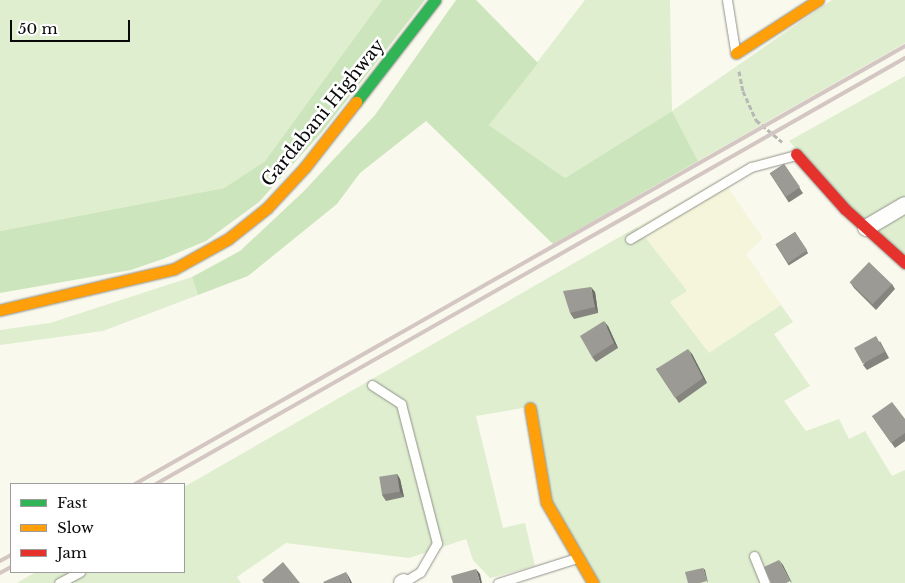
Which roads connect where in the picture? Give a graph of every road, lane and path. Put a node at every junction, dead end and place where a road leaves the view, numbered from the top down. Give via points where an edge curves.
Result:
1 (435, 0) edge
2 (727, 0) edge
3 (818, 0) edge
4 (736, 53) junction
5 (796, 154) junction
6 (905, 205) edge
7 (866, 228) junction
8 (630, 239) dead end
9 (905, 263) edge
10 (0, 310) edge
11 (372, 385) dead end
12 (530, 408) dead end
13 (754, 556) dead end
14 (579, 558) junction
15 (78, 573) edge
16 (59, 583) edge
17 (403, 583) edge
18 (498, 583) edge
19 (593, 583) edge
20 (765, 583) edge

1 - 10 main road, Gardabani Highway via 305,167 267,208 228,239 174,269
2 - 4 lane
3 - 4 main road
4 - 5 path via 744,91 756,120
5 - 7 main road
5 - 8 lane via 751,166
6 - 7 street
7 - 9 main road
11 - 17 lane via 401,404 437,542 420,572
12 - 14 main road via 546,502
13 - 20 lane
14 - 18 lane
14 - 19 main road
15 - 16 lane

